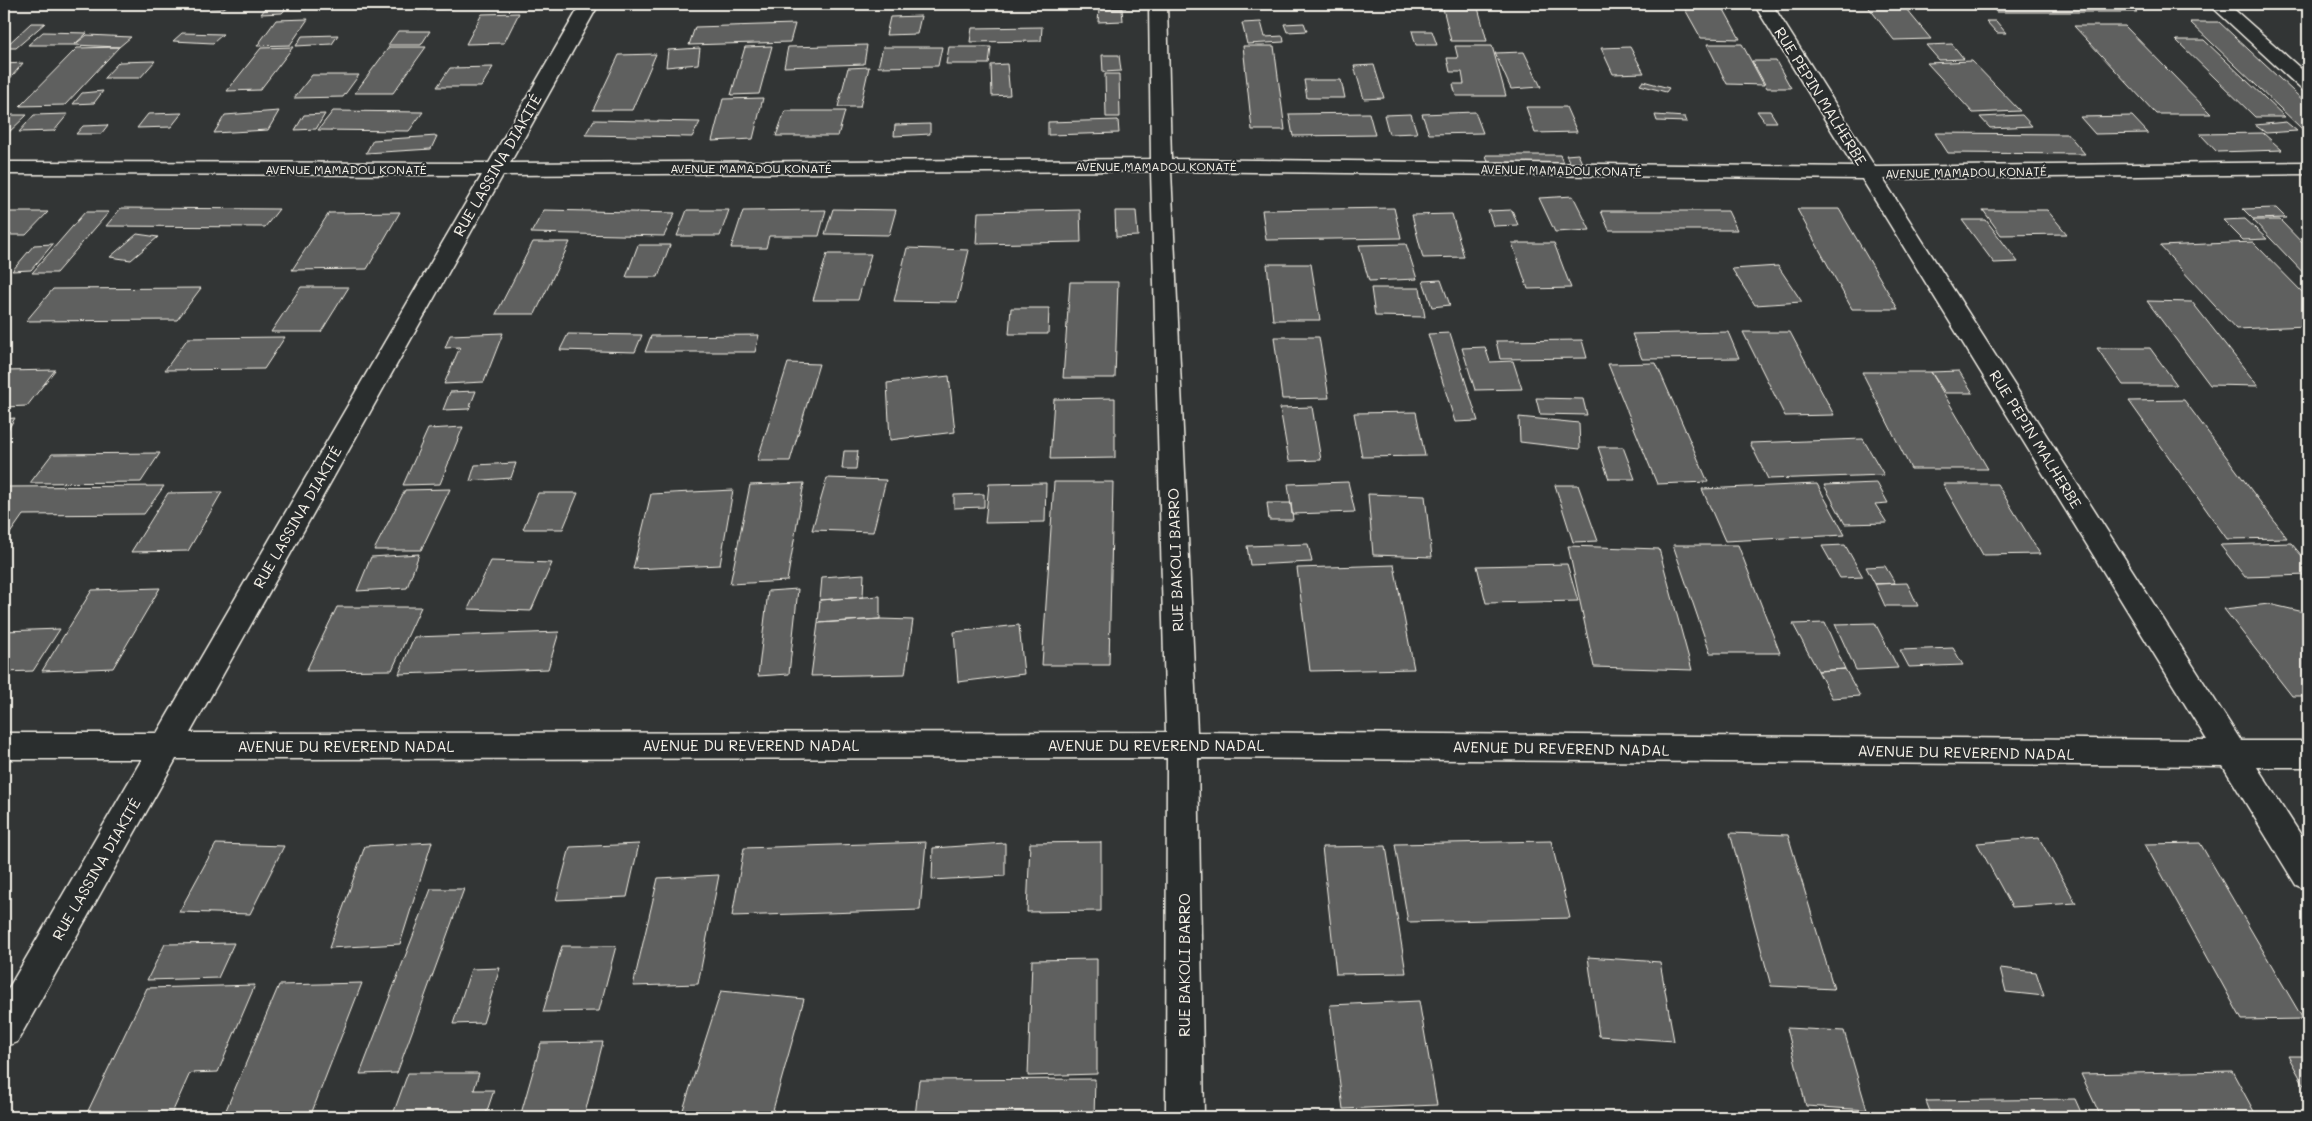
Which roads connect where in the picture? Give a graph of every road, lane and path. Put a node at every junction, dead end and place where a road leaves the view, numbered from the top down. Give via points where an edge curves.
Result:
1 (590, 4) edge
2 (1158, 4) edge
3 (1763, 4) edge
4 (2218, 4) edge
5 (2308, 85) edge
6 (1161, 165) junction
7 (4, 168) edge
8 (2308, 168) edge
9 (495, 169) junction
10 (1869, 173) junction
11 (1182, 745) junction
12 (4, 746) edge
13 (166, 746) junction
14 (2308, 754) edge
15 (2234, 755) junction
16 (2308, 875) edge
17 (4, 1030) edge
18 (1185, 1117) edge

1 - 9 street, RUE LASSINA DIAKITÉ
2 - 6 street, RUE BAKOLI BARRO
3 - 10 street, RUE PEPIN MALHERBE
4 - 5 street
6 - 9 street, AVENUE MAMADOU KONATÉ
6 - 10 street, AVENUE MAMADOU KONATÉ
6 - 11 street, RUE BAKOLI BARRO
7 - 9 street, AVENUE MAMADOU KONATÉ
8 - 10 street, AVENUE MAMADOU KONATÉ
9 - 13 street, RUE LASSINA DIAKITÉ
10 - 15 street, RUE PEPIN MALHERBE
11 - 13 street, AVENUE DU REVEREND NADAL
11 - 15 street, AVENUE DU REVEREND NADAL
11 - 18 street, RUE BAKOLI BARRO
12 - 13 street, AVENUE DU REVEREND NADAL
13 - 17 street, RUE LASSINA DIAKITÉ
14 - 15 street, AVENUE DU REVEREND NADAL
15 - 16 street, RUE PEPIN MALHERBE

